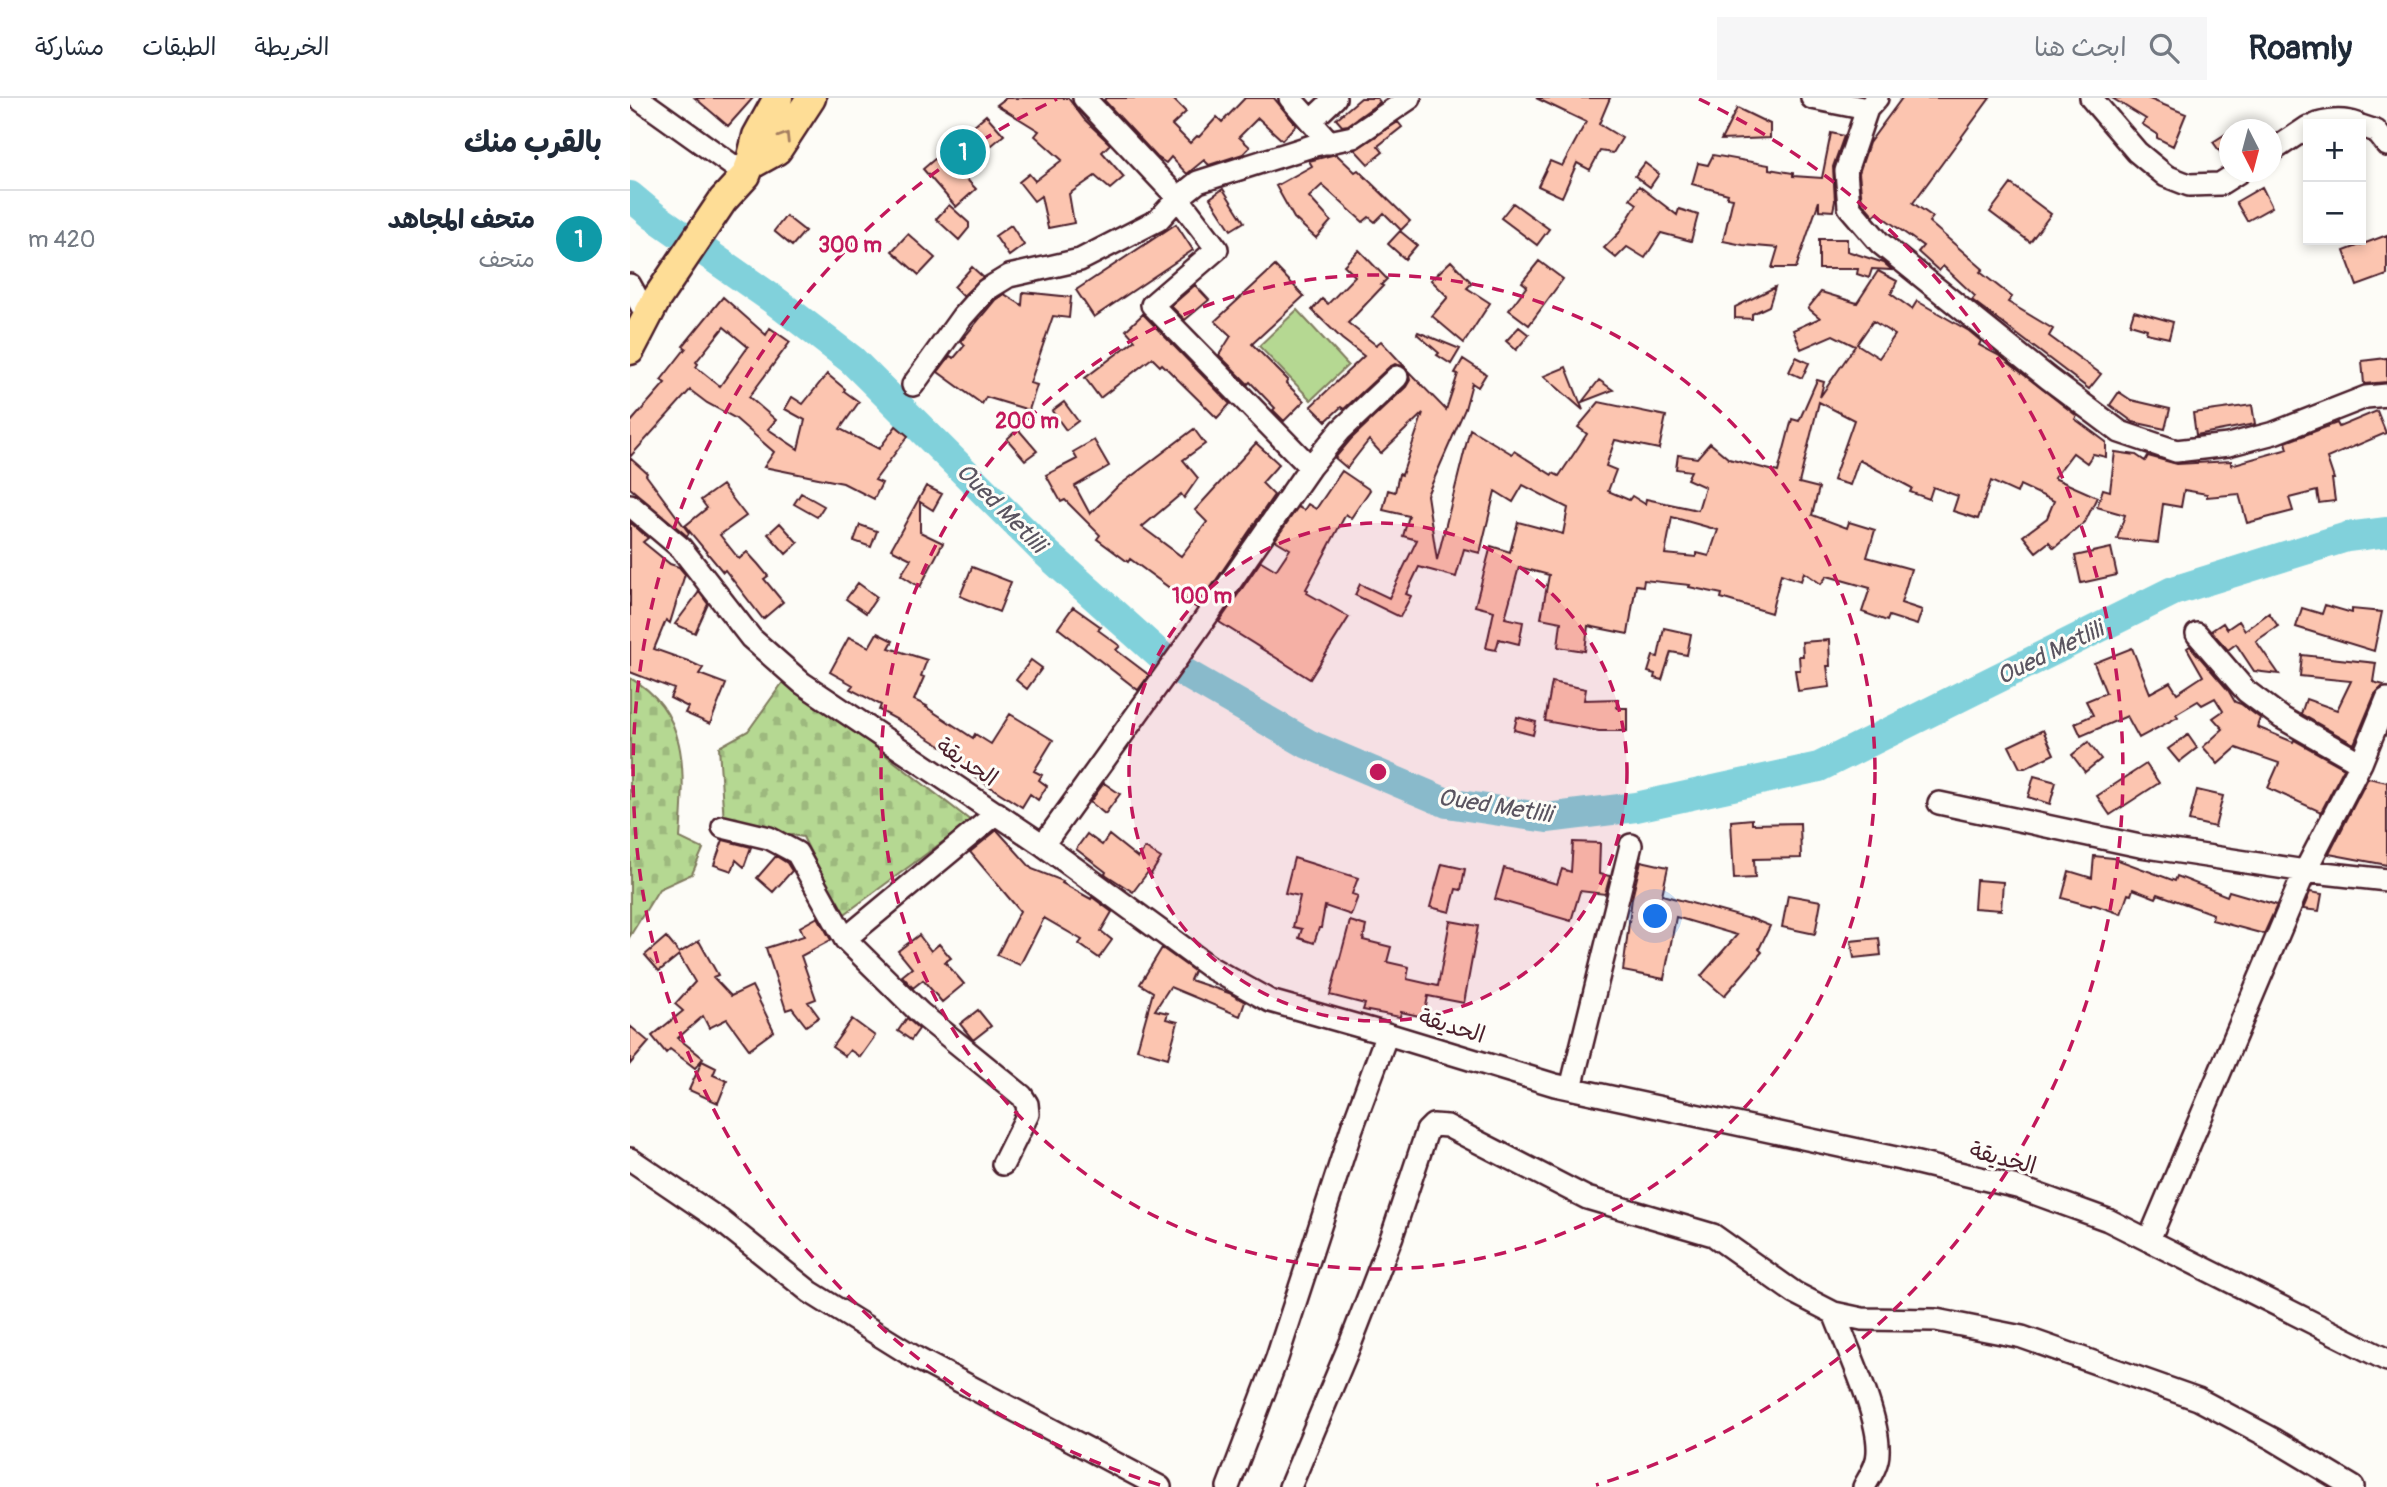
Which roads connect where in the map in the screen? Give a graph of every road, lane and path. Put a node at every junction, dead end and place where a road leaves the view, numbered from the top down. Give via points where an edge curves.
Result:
1 (638, 98) edge
2 (778, 98) edge
3 (811, 98) edge
4 (1084, 98) edge
5 (1290, 98) edge
6 (1335, 98) edge
7 (1410, 98) edge
8 (1812, 98) edge
9 (2091, 98) edge
10 (1872, 103) edge
11 (1312, 120) junction
12 (2366, 127) edge
13 (2303, 130) edge
14 (1331, 143) junction
15 (2282, 144) edge
16 (2387, 145) edge
17 (748, 170) junction
18 (2223, 182) edge
19 (1178, 198) junction
20 (630, 285) edge
21 (652, 307) junction
22 (630, 350) edge
23 (1397, 377) dead end
24 (913, 385) dead end
25 (2387, 395) edge
26 (1310, 467) junction
27 (632, 507) edge
28 (2197, 634) dead end
29 (2387, 699) edge
30 (2361, 763) junction
31 (1939, 803) dead end
32 (997, 813) junction
33 (723, 827) dead end
34 (1043, 845) junction
35 (1631, 845) dead end
36 (2305, 871) junction
37 (2387, 880) edge
38 (845, 939) junction
39 (1387, 1034) junction
40 (1571, 1088) junction
41 (630, 1159) edge
42 (1003, 1164) dead end
43 (2148, 1240) junction
44 (1834, 1313) junction
45 (2387, 1360) edge
46 (1160, 1487) edge
47 (1228, 1487) edge
48 (1290, 1487) edge
49 (1864, 1487) edge
50 (2353, 1487) edge

1 - 17 street
2 - 17 main road via 757,136
17 -> 3 main road via 777,150
4 - 19 street
5 - 11 street
6 - 11 street
7 - 14 street via 1353,137
8 - 10 street
9 - 18 street via 2137,152 2166,176 2189,185
10 - 25 street via 1846,171 1849,206 1880,243 2120,432 2176,451 2228,445 2274,433 2366,397
11 - 14 street
12 - 16 street via 2376,131
13 - 15 street
14 - 19 street via 1198,182
17 - 21 main road
19 - 24 street via 1158,220 1080,260 1009,276 986,290
19 - 26 street via 1217,249 1152,305
20 - 21 street
21 - 22 main road
23 - 26 street
26 - 34 street
27 - 32 street, الحديقة via 681,548 751,638 802,683
28 - 30 street via 2246,691 2282,718
29 - 30 street
30 - 36 street
31 - 36 street via 2140,846
32 - 34 street, الحديقة
32 - 38 street
33 - 38 street via 769,838 797,853
34 - 39 street, الحديقة via 1211,968 1270,1001
35 - 40 street
36 - 37 street
36 - 43 street
38 - 42 street via 920,1013 1023,1096 1028,1114
39 - 40 street, الحديقة
39 - 47 street via 1278,1358
40 - 43 street, الحديقة via 2017,1187 2108,1220
41 - 46 street via 720,1220 810,1292 916,1358
43 - 45 street, الحديقة
44 - 48 street via 1795,1293 1713,1236 1587,1198 1447,1126 1433,1125
44 - 49 street via 1876,1424 1875,1468
44 - 50 street via 1862,1319 1936,1320 2022,1337 2198,1399

